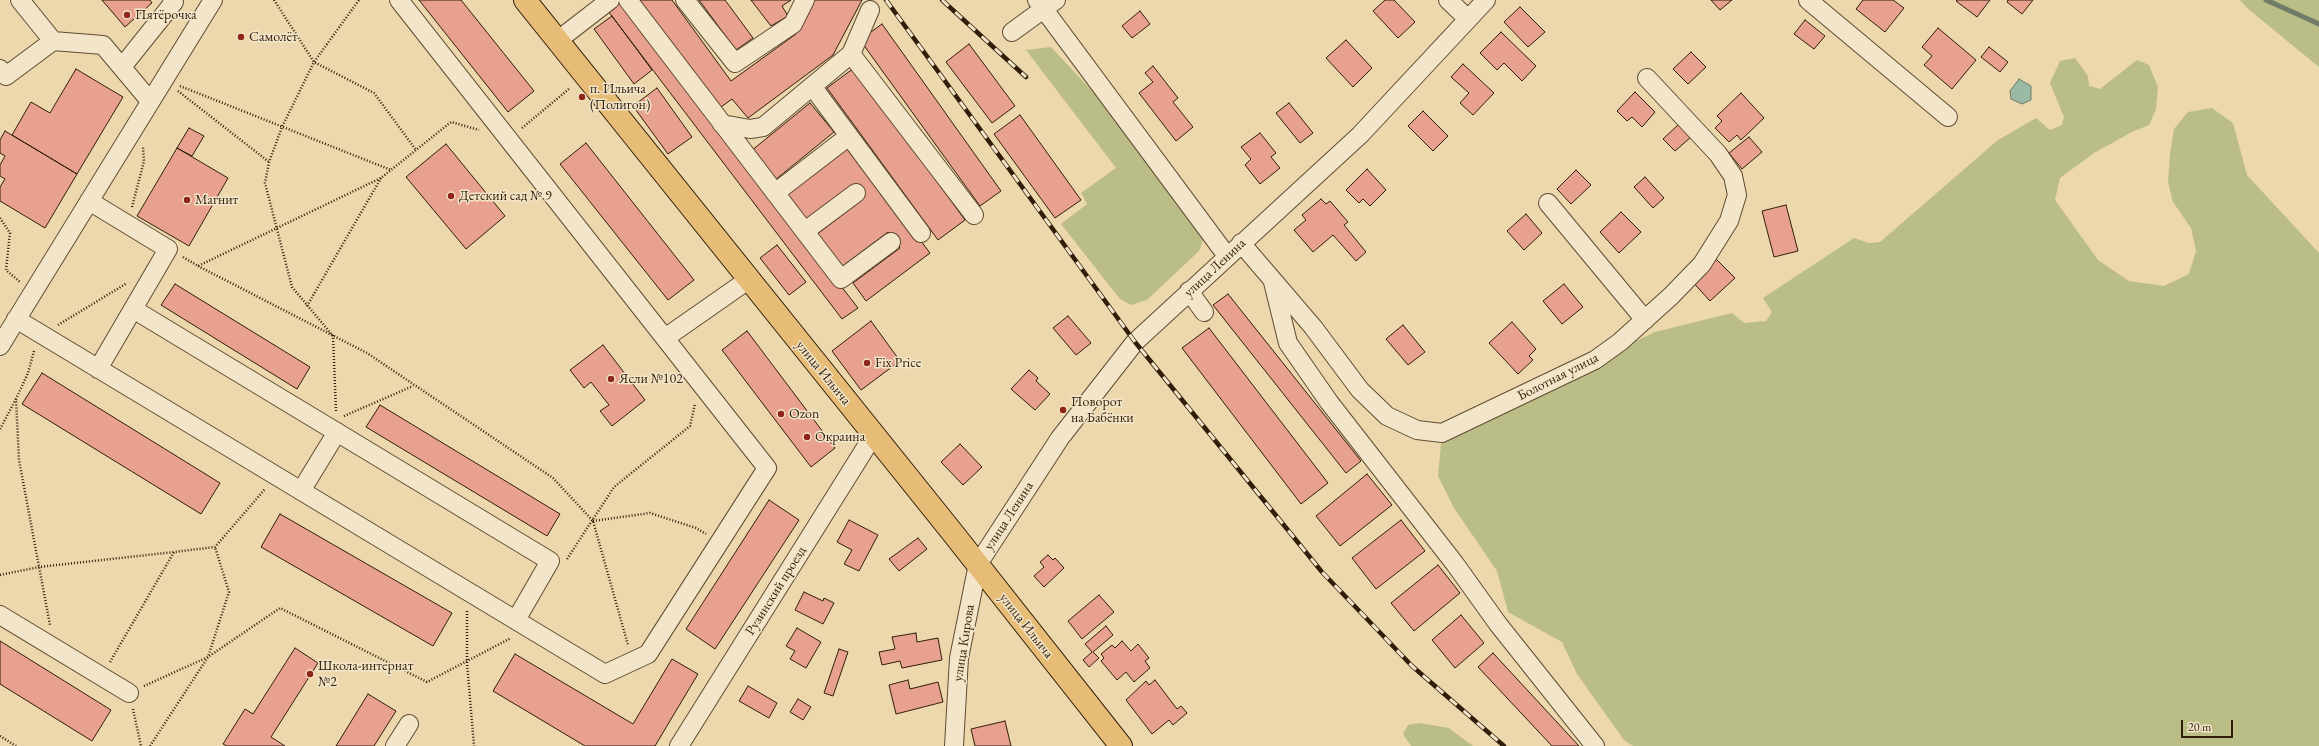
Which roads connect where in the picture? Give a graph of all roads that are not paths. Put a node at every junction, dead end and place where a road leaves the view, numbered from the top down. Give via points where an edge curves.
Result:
1 (20, 0) edge
2 (172, 0) edge
3 (213, 0) edge
4 (399, 0) edge
5 (525, 0) edge
6 (610, 0) edge
7 (628, 0) edge
8 (685, 0) edge
9 (805, 0) edge
10 (1448, 0) edge
11 (1486, 0) edge
12 (1808, 0) edge
13 (1045, 3) edge
14 (870, 10) dead end
15 (1468, 19) junction
16 (1012, 32) dead end
17 (54, 41) junction
18 (557, 41) junction
19 (851, 54) junction
20 (122, 67) junction
21 (0, 69) edge
22 (1647, 78) dead end
23 (812, 86) junction
24 (150, 101) junction
25 (1948, 117) dead end
26 (722, 124) junction
27 (849, 136) junction
28 (775, 193) junction
29 (856, 193) dead end
30 (89, 201) junction
31 (1548, 203) dead end
32 (974, 215) dead end
33 (805, 231) junction
34 (921, 233) dead end
35 (891, 242) dead end
36 (1241, 243) junction
37 (1227, 256) junction
38 (748, 280) junction
39 (1272, 280) junction
40 (1189, 291) junction
41 (133, 309) junction
42 (1204, 312) dead end
43 (16, 319) junction
44 (1645, 320) junction
45 (665, 338) junction
46 (0, 346) edge
47 (98, 369) junction
48 (336, 432) junction
49 (873, 436) junction
50 (301, 491) junction
51 (978, 564) junction
52 (0, 615) edge
53 (522, 624) junction
54 (129, 693) road end
55 (409, 724) dead end
56 (395, 746) edge
57 (679, 746) edge
58 (954, 746) edge
59 (1121, 746) edge
60 (1595, 746) edge

1 - 17 street
2 - 20 street via 174,2
3 - 24 street
4 - 45 street
5 - 18 main road, улица Ильича
6 - 18 street
7 - 26 street
8 - 9 street via 735,63 793,24
10 - 15 street
11 - 15 street, улица Ленина
12 - 25 street
13 - 16 street
13 - 37 street
14 - 19 street
15 - 36 street, улица Ленина via 1360,135
17 - 20 street via 103,45
17 - 21 street via 6,76
18 - 38 main road, улица Ильича
19 - 23 street
19 - 32 street
20 - 24 street
22 - 44 street, Болотная улица via 1718,154 1733,176 1738,195 1730,221 1702,264
23 - 26 street via 763,127 750,129
23 - 27 street
24 - 30 street
26 - 28 street
27 - 28 street
27 - 34 street
28 - 33 street
29 - 33 street
30 - 41 street via 168,249
30 - 43 street
31 - 44 street
33 - 35 street via 841,279
36 - 37 street, улица Ленина
36 - 39 street, Болотная улица
37 - 40 street, улица Ленина
38 - 45 street
38 - 49 main road, улица Ильича
39 - 44 street, Болотная улица via 1313,327 1360,390 1387,416 1417,430 1442,433 1595,360
39 - 60 street via 1288,343 1324,396 1498,624
40 - 42 street
40 - 51 street, улица Ленина via 1135,342 1060,438
41 - 47 street
41 - 48 street
43 - 46 street
43 - 47 street
45 - 53 street via 768,468 648,654 605,674
47 - 50 street
48 - 50 street
48 - 53 street via 550,561
49 - 51 main road, улица Ильича
49 - 57 street, Рузинский проезд
50 - 53 street
51 - 58 street, улица Кирова via 959,658
51 - 59 main road, улица Ильича
52 - 54 street
55 - 56 street

